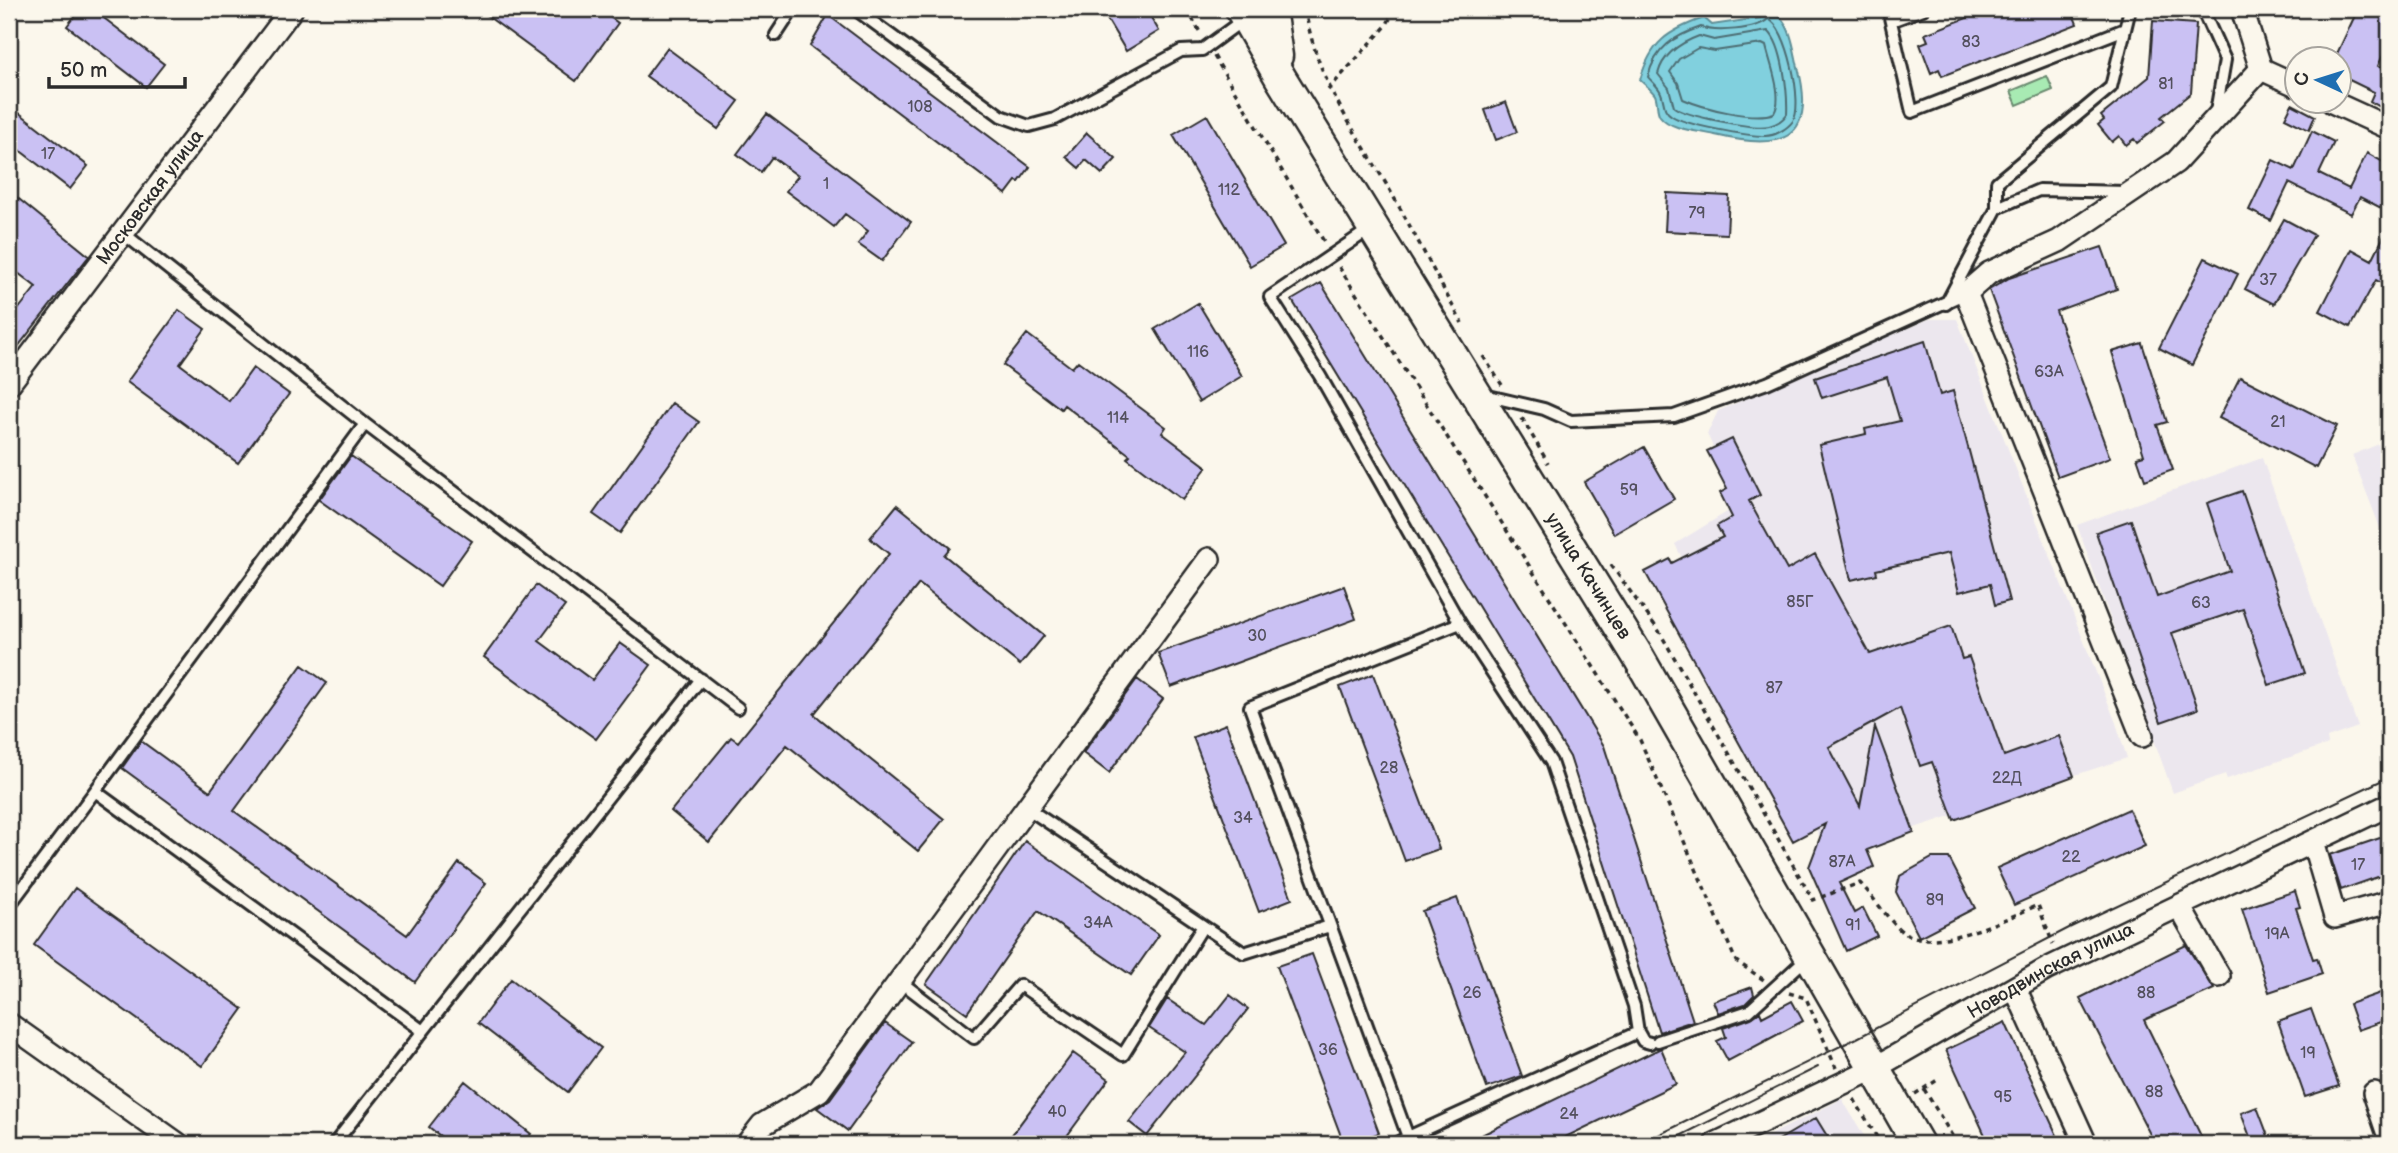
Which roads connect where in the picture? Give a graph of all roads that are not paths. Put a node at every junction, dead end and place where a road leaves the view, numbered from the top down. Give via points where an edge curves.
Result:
1 (292, 9) edge
2 (793, 9) edge
3 (855, 9) edge
4 (1888, 9) edge
5 (1923, 9) edge
6 (2130, 9) edge
7 (2202, 9) edge
8 (2242, 9) edge
9 (1253, 12) edge
10 (1891, 21) junction
11 (2125, 29) junction
12 (776, 35) dead end
13 (2261, 69) junction
14 (2282, 78) edge
15 (2352, 111) edge
16 (2214, 120) junction
17 (2389, 128) edge
18 (2131, 192) junction
19 (1997, 208) junction
20 (1373, 227) junction
21 (123, 233) junction
22 (1966, 293) junction
23 (1946, 304) junction
24 (9, 384) edge
25 (1476, 393) junction
26 (365, 424) junction
27 (1209, 559) dead end
28 (1460, 623) junction
29 (701, 679) junction
30 (738, 708) dead end
31 (2142, 736) dead end
32 (95, 791) junction
33 (2389, 805) edge
34 (1027, 808) junction
35 (2313, 842) junction
36 (2389, 902) edge
37 (9, 906) edge
38 (2179, 906) junction
39 (1203, 926) junction
40 (1330, 926) junction
41 (1809, 956) junction
42 (2219, 976) dead end
43 (901, 982) junction
44 (2015, 988) junction
45 (9, 1024) edge
46 (423, 1031) junction
47 (1638, 1032) junction
48 (1873, 1069) junction
49 (2374, 1093) dead end
50 (1408, 1137) junction
51 (2389, 1137) edge
52 (178, 1144) edge
53 (334, 1144) edge
54 (747, 1144) edge
55 (1395, 1144) edge
56 (1715, 1144) edge
57 (1918, 1144) edge
58 (2087, 1144) edge

1 - 21 street, Московская улица
2 - 12 lane
3 - 9 lane via 1001,116 1029,125 1055,119 1181,51 1202,50
4 - 10 lane
5 - 10 lane
6 - 11 lane
7 - 16 lane via 2225,60
8 - 13 street
9 - 20 main road, улица Качинцев via 1280,77
10 - 11 lane via 1912,112
11 - 19 lane via 2111,87 1997,182
13 - 14 street
13 - 16 street
15 - 17 street
16 - 18 street via 2176,162
18 - 19 lane via 2039,190
18 - 22 street via 2059,241 1989,273
19 - 23 lane
20 - 25 main road, улица Качинцев
20 - 28 lane via 1270,297
21 - 24 street, Московская улица
21 - 26 lane
22 - 23 lane
22 - 31 street
23 - 25 lane via 1767,383 1674,416 1571,421 1545,409
25 - 41 main road, улица Качинцев via 1639,658
26 - 29 lane
26 - 32 lane
27 - 34 street
28 - 40 lane via 1250,707
28 - 47 lane via 1551,762
29 - 30 lane
29 - 46 lane
32 - 37 lane
32 - 46 lane
33 - 35 street, Новодвинская улица
34 - 39 lane
34 - 43 street
35 - 36 street via 2335,917
35 - 38 street, Новодвинская улица
38 - 42 street
38 - 44 street, Новодвинская улица
39 - 40 lane via 1244,953
39 - 43 lane via 1123,1055 1020,985 974,1038
40 - 50 lane
41 - 47 lane via 1749,1011 1654,1042 1643,1041
41 - 48 main road, улица Качинцев
43 - 54 street via 819,1091 762,1125
44 - 48 street, Новодвинская улица
44 - 58 street
45 - 52 street
46 - 53 lane
47 - 50 lane
48 - 56 street, Новодвинская улица
48 - 57 main road, улица Качинцев
49 - 51 street
50 - 55 lane

